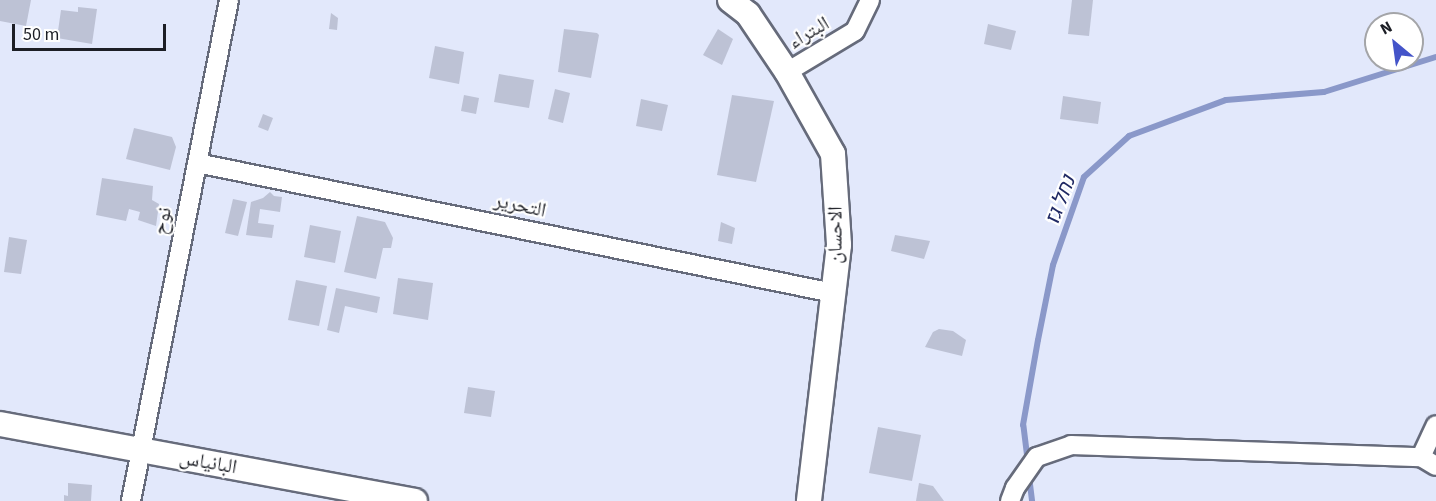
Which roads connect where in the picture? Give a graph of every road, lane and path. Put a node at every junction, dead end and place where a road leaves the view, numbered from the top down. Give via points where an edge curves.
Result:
1 (229, 0) edge
2 (730, 0) edge
3 (870, 0) edge
4 (787, 72) junction
5 (197, 163) junction
6 (834, 292) junction
7 (0, 424) edge
8 (1436, 425) edge
9 (141, 450) junction
10 (1429, 461) edge
11 (131, 501) edge
12 (416, 501) edge
13 (808, 501) edge
14 (1010, 501) edge

1 - 5 street, نوح
2 - 4 street, الاحسان via 748,14
3 - 4 street, البتراء via 855,32
4 - 6 street, الاحسان via 833,154 839,245
5 - 6 street, التحرير
5 - 9 street, نوح
6 - 13 street, الاحسان
7 - 9 street, البانياس
8 - 10 street
9 - 11 street, نوح
9 - 12 street, البانياس
10 - 14 street via 1071,445 1037,457

